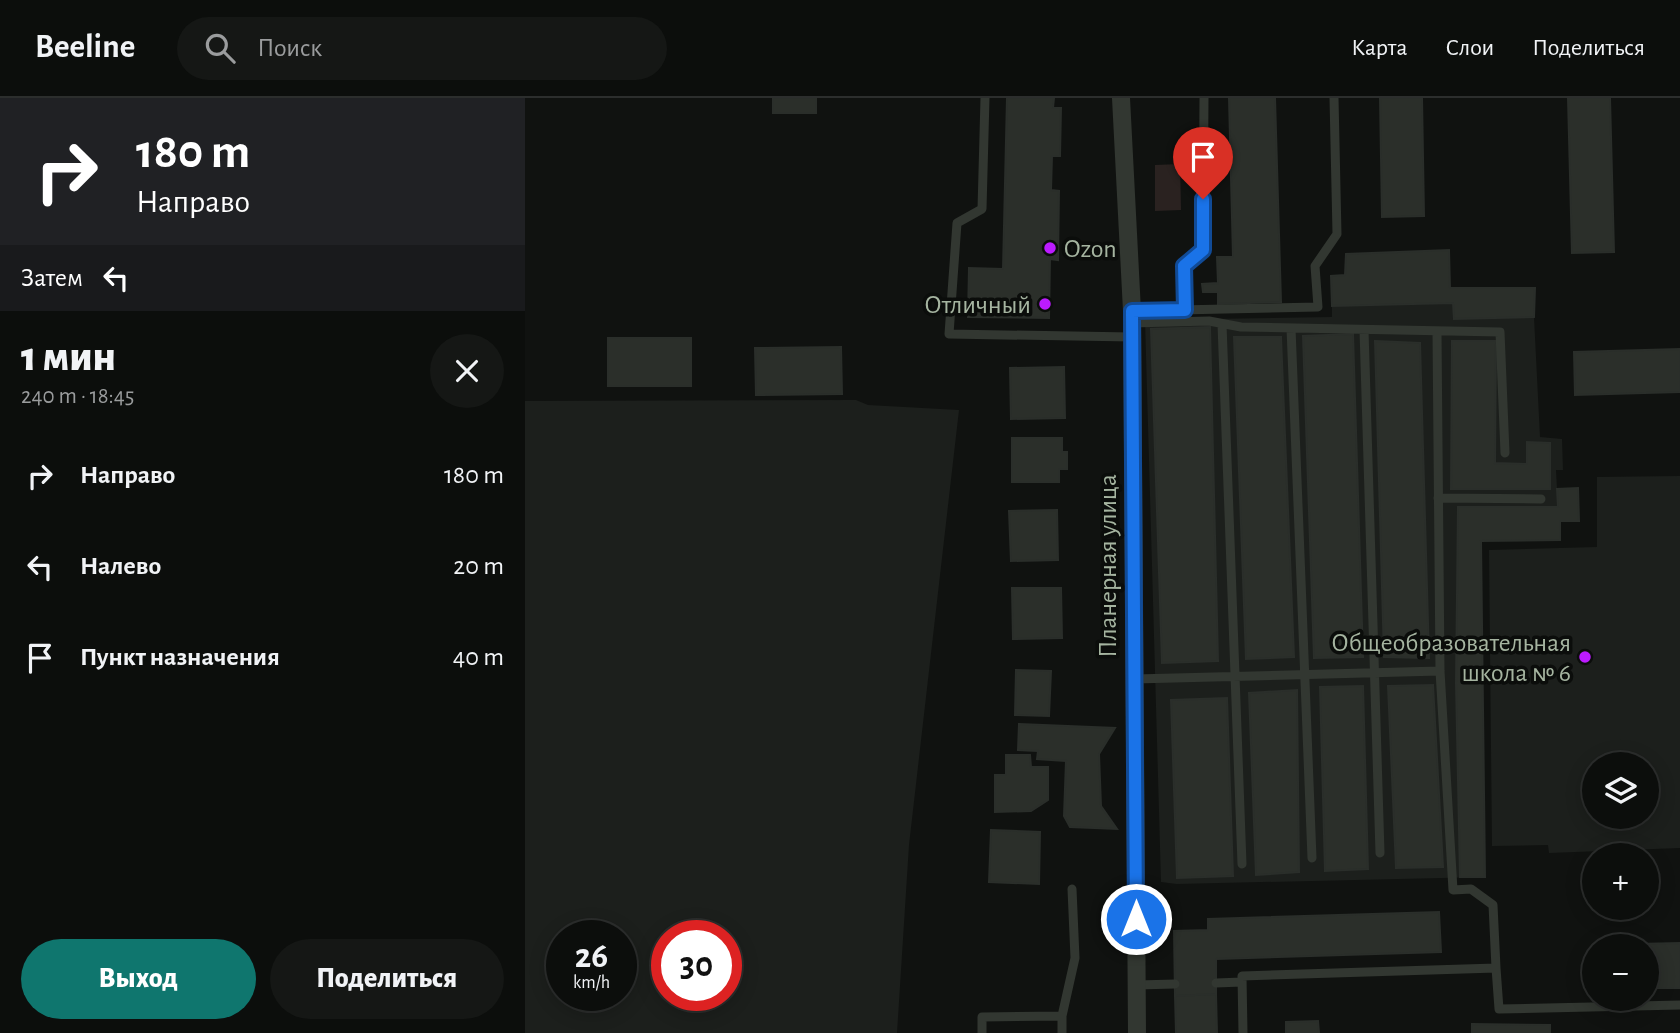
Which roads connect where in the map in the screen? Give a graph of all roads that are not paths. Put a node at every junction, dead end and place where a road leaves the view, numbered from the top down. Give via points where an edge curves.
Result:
1 (985, 98) edge
2 (1121, 98) edge
3 (1204, 98) edge
4 (1333, 98) edge
5 (1185, 310) junction
6 (1132, 324) junction
7 (1222, 324) junction
8 (1291, 328) junction
9 (1364, 330) junction
10 (1437, 332) junction
11 (1505, 453) dead end
12 (1438, 498) junction
13 (1541, 499) dead end
14 (1440, 671) junction
15 (1374, 673) junction
16 (1306, 674) junction
17 (1236, 676) junction
18 (1135, 679) junction
19 (1380, 853) dead end
20 (1312, 858) dead end
21 (1242, 864) dead end
22 (1072, 889) dead end
23 (1496, 968) junction
24 (1242, 982) junction
25 (1216, 983) dead end
26 (1175, 984) dead end
27 (1137, 985) junction
28 (1680, 1005) edge
29 (1062, 1016) junction
30 (982, 1033) edge
31 (1062, 1033) edge
32 (1137, 1033) edge
33 (1243, 1033) edge

1 - 6 lane via 982,209 957,223 949,334
2 - 6 street, Планерная улица
3 - 5 lane via 1203,250 1184,266
4 - 5 lane via 1337,234 1315,266 1318,307
5 - 6 lane
6 - 7 lane
6 - 18 street, Планерная улица
7 - 8 lane
7 - 17 lane
8 - 9 lane
8 - 16 lane
9 - 10 lane
9 - 15 lane
10 - 11 lane via 1500,332
10 - 12 lane
12 - 13 lane
12 - 14 lane
14 - 15 lane
14 - 23 lane via 1453,890 1471,889 1493,905
15 - 16 lane
15 - 19 lane
16 - 17 lane
16 - 20 lane
17 - 18 lane
17 - 21 lane
18 - 27 street, Планерная улица
22 - 29 lane via 1075,958
23 - 24 lane via 1242,976
23 - 28 lane via 1499,1009
24 - 25 lane
24 - 33 lane
26 - 27 lane
27 - 32 street, Планерная улица
29 - 30 lane via 982,1017
29 - 31 lane

